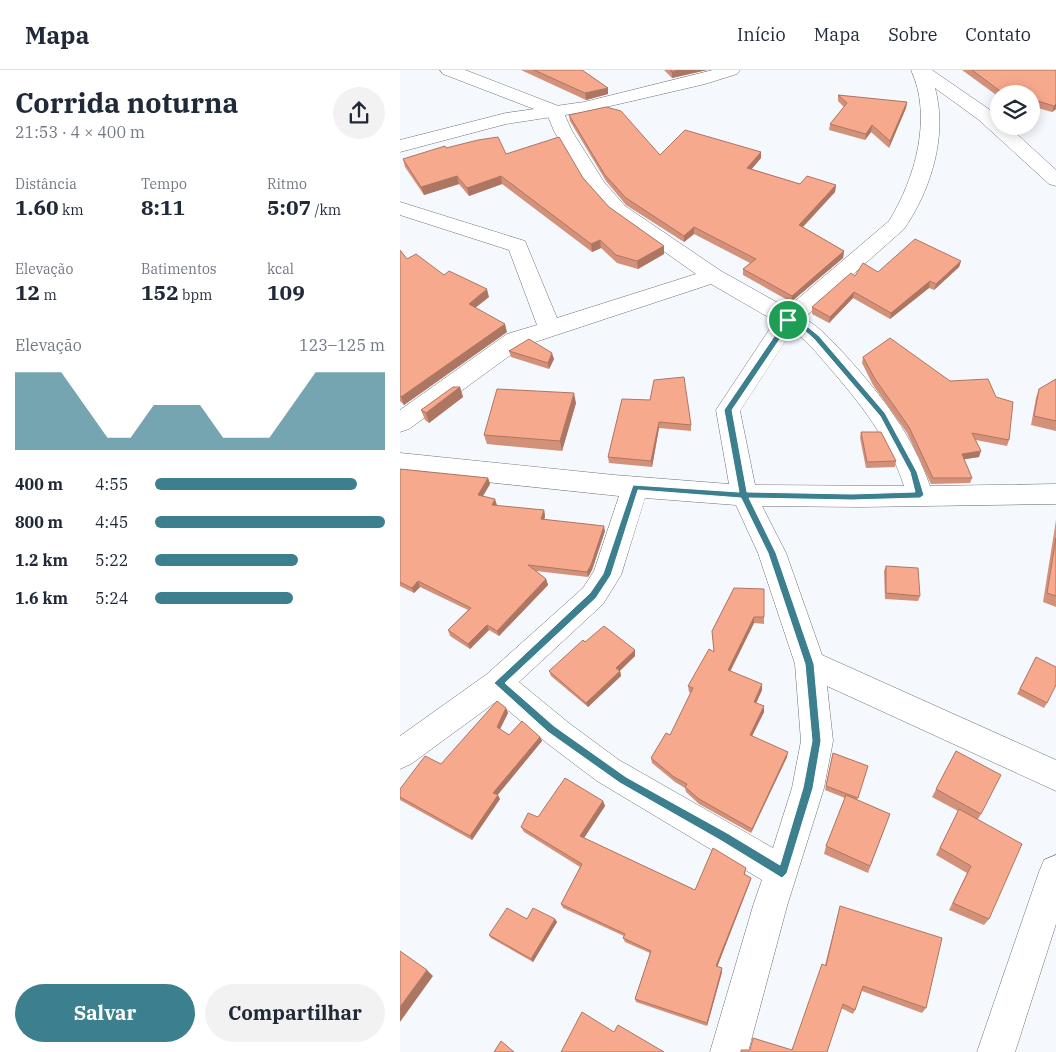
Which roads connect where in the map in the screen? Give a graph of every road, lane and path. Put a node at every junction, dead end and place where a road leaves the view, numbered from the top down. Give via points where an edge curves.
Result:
1 (449, 70) edge
2 (731, 70) edge
3 (921, 70) edge
4 (555, 111) junction
5 (400, 146) edge
6 (1056, 180) edge
7 (400, 208) edge
8 (713, 276) junction
9 (788, 320) junction
10 (550, 328) junction
11 (400, 423) edge
12 (400, 463) edge
13 (636, 487) junction
14 (1056, 494) edge
15 (744, 495) junction
16 (920, 495) junction
17 (810, 664) junction
18 (498, 683) junction
19 (400, 754) edge
20 (1056, 776) edge
21 (1056, 872) edge
22 (782, 873) junction
23 (728, 1052) edge
24 (996, 1052) edge

1 - 4 street
2 - 4 street via 632,96
3 - 6 street via 986,116
3 - 9 street via 930,108 929,135 907,209 897,225
4 - 5 street via 506,119
4 - 8 street via 563,131 596,185 618,210
7 - 10 street via 518,246
8 - 9 street
8 - 10 street
9 - 15 street via 728,410
9 - 16 street via 816,338 883,414 914,472
10 - 11 street via 515,340
12 - 13 street
13 - 15 street
13 - 18 street via 606,575 593,596
14 - 16 street
15 - 16 street
15 - 17 street via 772,553
17 - 20 street
17 - 22 street via 817,741 808,788
18 - 19 street
18 - 22 street via 551,729 623,780 724,836
21 - 24 street
22 - 23 street

